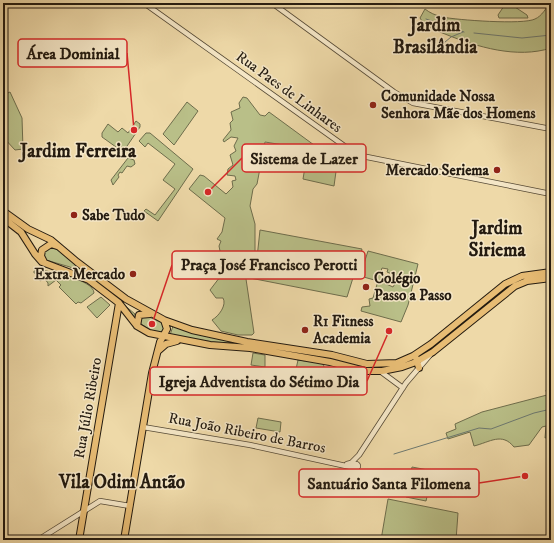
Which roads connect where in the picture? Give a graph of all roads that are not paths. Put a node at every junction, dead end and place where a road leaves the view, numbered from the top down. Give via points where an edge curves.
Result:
1 (144, 3) edge
2 (272, 3) edge
3 (551, 129) edge
4 (551, 194) edge
5 (3, 211) edge
6 (3, 218) edge
7 (59, 246) junction
8 (54, 266) junction
9 (551, 272) edge
10 (551, 278) edge
11 (119, 304) junction
12 (153, 314) junction
13 (164, 320) junction
14 (137, 326) junction
15 (163, 337) junction
16 (181, 341) junction
17 (158, 351) junction
18 (414, 356) junction
19 (419, 364) junction
20 (380, 371) junction
21 (396, 381) junction
22 (406, 383) junction
23 (403, 388) junction
24 (143, 426) junction
25 (359, 455) junction
26 (346, 465) junction
27 (130, 506) junction
28 (84, 511) junction
29 (38, 540) edge
30 (79, 540) edge
31 (124, 540) edge

1 - 4 street, Rua Paes de Linhares via 357,155
2 - 3 street via 412,103
5 - 7 main road
6 - 8 main road via 21,232 38,259
7 - 8 main road via 51,244 44,247 41,252 44,261
7 - 12 main road via 126,299
8 - 11 main road via 89,280
9 - 18 main road via 522,276 505,284
10 - 19 main road via 527,281 515,286
11 - 14 main road
11 - 28 main road, Rua Júlio Ribeiro
12 - 13 main road
12 - 14 main road via 139,315
13 - 15 main road via 167,329
13 - 18 main road via 247,342 332,354 368,364 397,362
14 - 15 main road
15 - 16 main road
15 - 17 main road
16 - 17 main road via 166,344
16 - 20 main road via 250,348 365,371
17 - 24 main road
18 - 19 main road
19 - 20 main road
19 - 22 street, Rua João Ribeiro de Barros
20 - 21 street
21 - 22 street
21 - 23 street
22 - 23 street, Rua João Ribeiro de Barros
23 - 25 street, Rua João Ribeiro de Barros
24 - 26 street, Rua João Ribeiro de Barros
24 - 27 main road
25 - 26 street, Rua João Ribeiro de Barros
25 - 26 street, Rua João Ribeiro de Barros via 357,466
27 - 28 street via 100,501
27 - 31 main road
28 - 29 street
28 - 30 main road, Rua Júlio Ribeiro

